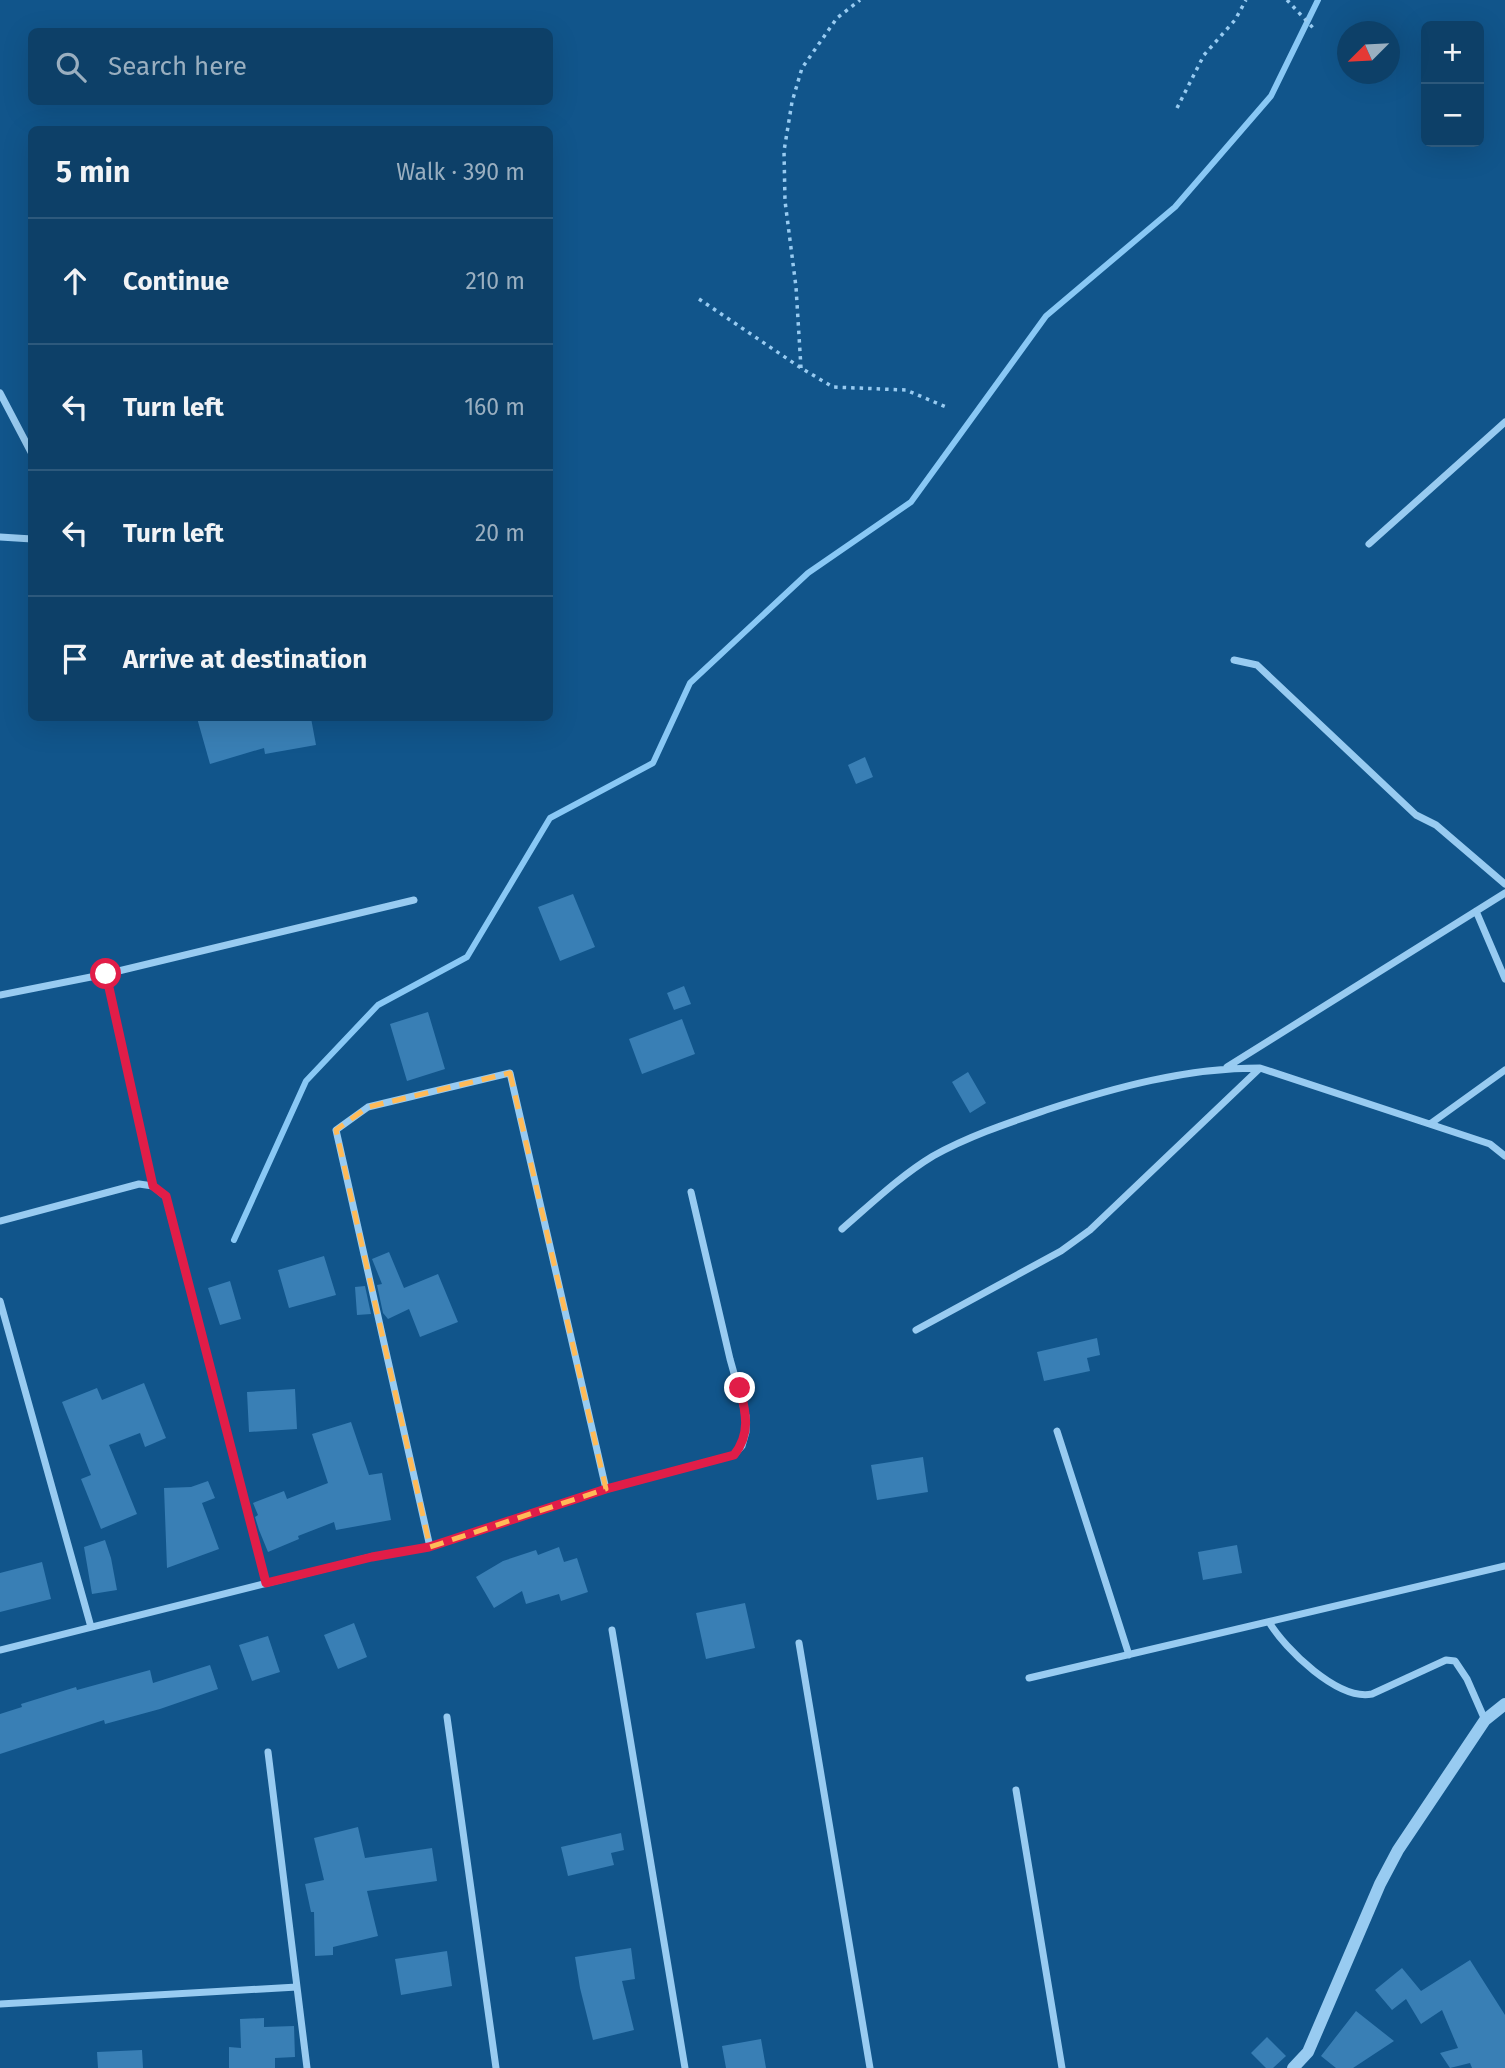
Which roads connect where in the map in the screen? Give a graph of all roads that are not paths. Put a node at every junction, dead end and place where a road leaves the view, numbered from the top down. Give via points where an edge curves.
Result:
1 (0, 393) edge
2 (1505, 422) edge
3 (28, 446) edge
4 (0, 537) edge
5 (28, 539) edge
6 (1369, 544) dead end
7 (1234, 660) dead end
8 (1505, 884) edge
9 (1505, 893) edge
10 (414, 900) dead end
11 (1476, 911) junction
12 (106, 974) junction
13 (1505, 979) edge
14 (0, 995) edge
15 (1225, 1068) junction
16 (1260, 1068) junction
17 (1505, 1070) edge
18 (1430, 1124) junction
19 (1505, 1156) edge
20 (153, 1186) junction
21 (691, 1192) dead end
22 (0, 1221) edge
23 (842, 1229) dead end
24 (0, 1301) edge
25 (916, 1330) dead end
26 (1057, 1431) dead end
27 (606, 1489) junction
28 (429, 1547) junction
29 (1505, 1566) edge
30 (266, 1583) junction
31 (1269, 1622) junction
32 (91, 1627) junction
33 (612, 1630) dead end
34 (799, 1643) dead end
35 (0, 1650) edge
36 (1129, 1655) junction
37 (1029, 1678) dead end
38 (1505, 1704) edge
39 (447, 1717) dead end
40 (1485, 1720) junction
41 (268, 1752) dead end
42 (1016, 1790) dead end
43 (297, 1987) junction
44 (0, 2004) edge
45 (307, 2068) edge
46 (496, 2068) edge
47 (685, 2068) edge
48 (870, 2068) edge
49 (1062, 2068) edge
50 (1293, 2068) edge

1 - 3 street
2 - 6 street
4 - 5 street
7 - 8 street via 1257,665 1416,815 1436,825
9 - 11 street
10 - 12 street
11 - 13 street
11 - 15 street
12 - 14 street
12 - 20 street
15 - 16 street
15 - 23 street via 1097,1093 957,1143 891,1186
16 - 18 street
16 - 25 street via 1090,1230
17 - 18 street
18 - 19 street via 1490,1144
20 - 22 street via 139,1184
20 - 30 street via 166,1196
21 - 27 street via 747,1416 742,1446 734,1455
24 - 32 street
26 - 36 street
27 - 28 street
27 - 28 street via 510,1073 368,1107 336,1130
28 - 30 street
29 - 31 street
30 - 32 street
31 - 36 street
31 - 40 street via 1299,1659 1348,1692 1362,1696 1446,1660 1455,1661
32 - 35 street
33 - 47 street
34 - 48 street
36 - 37 street
38 - 40 street
39 - 46 street
40 - 50 street via 1398,1850 1308,2052
41 - 43 street
42 - 49 street
43 - 44 street
43 - 45 street

